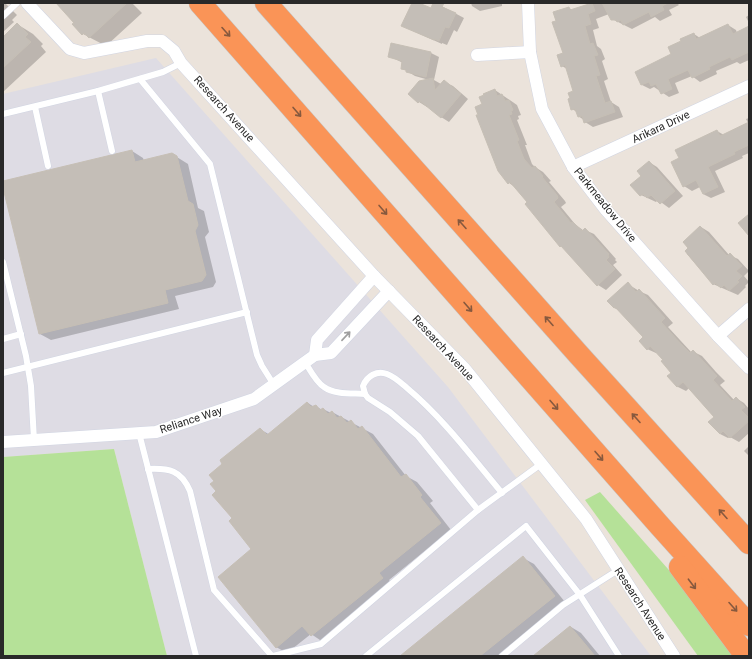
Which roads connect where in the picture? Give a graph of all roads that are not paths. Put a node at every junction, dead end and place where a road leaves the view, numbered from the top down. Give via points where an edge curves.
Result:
1 (17, 3) edge
2 (27, 3) edge
3 (200, 3) edge
4 (266, 3) edge
5 (528, 3) edge
6 (3, 16) edge
7 (530, 52) junction
8 (477, 55) dead end
9 (181, 63) junction
10 (140, 79) junction
11 (749, 86) edge
12 (98, 91) junction
13 (35, 107) junction
14 (3, 114) edge
15 (112, 151) dead end
16 (48, 166) dead end
17 (573, 167) junction
18 (3, 262) edge
19 (374, 276) junction
20 (388, 291) junction
21 (749, 309) edge
22 (247, 312) junction
23 (21, 334) junction
24 (718, 336) junction
25 (3, 339) edge
26 (315, 355) junction
27 (305, 362) junction
28 (28, 367) junction
29 (749, 368) edge
30 (3, 373) edge
31 (274, 385) junction
32 (365, 394) junction
33 (139, 433) junction
34 (34, 440) junction
35 (3, 442) edge
36 (541, 464) junction
37 (148, 469) junction
38 (502, 493) junction
39 (478, 510) junction
40 (660, 526) junction
41 (749, 543) edge
42 (618, 570) junction
43 (580, 595) junction
44 (749, 625) edge
45 (196, 656) edge
46 (272, 656) edge
47 (366, 656) edge
48 (502, 656) edge
49 (619, 656) edge
50 (674, 656) edge
51 (746, 656) edge

1 - 6 lane
2 - 9 street, Research Avenue via 70,49 84,53 147,41 162,41 174,51
3 -> 40 highway
41 -> 4 highway
5 - 7 street, Parkmeadow Drive
7 - 8 street
7 - 17 street, Parkmeadow Drive via 542,109
9 - 10 lane
9 - 19 street, Research Avenue
10 - 12 lane
10 - 22 lane via 210,164
11 - 17 street, Arikara Drive
12 - 13 lane
12 - 15 lane
13 - 14 lane
13 - 16 lane
17 - 24 street, Parkmeadow Drive via 606,210
18 - 23 lane
19 - 20 street, Research Avenue
19 - 26 street via 317,340
26 -> 20 street, Reliance Way via 331,353
20 - 36 street, Research Avenue via 465,369
21 - 24 street
22 - 28 lane
22 - 31 lane via 257,355
23 - 25 lane
23 - 28 lane
24 - 29 street, Parkmeadow Drive
26 - 27 street, Reliance Way
27 - 31 street, Reliance Way
27 - 32 lane via 324,387 343,393
28 - 30 lane
28 - 34 lane
31 - 33 street, Reliance Way via 254,399 156,432
32 - 38 lane via 363,386 368,377 381,372 393,376 422,400
32 - 39 lane via 418,436
33 - 34 street, Reliance Way
33 - 37 lane
34 - 35 street, Reliance Way
36 - 38 lane
36 - 42 street, Research Avenue via 586,519
37 - 45 lane
37 - 46 lane via 164,468 186,481 214,590
38 - 39 lane
39 - 46 lane via 321,644
40 -> 44 highway
40 -> 51 highway via 670,552
42 - 43 lane
42 - 50 street, Research Avenue
43 - 47 lane via 526,526
43 - 48 lane
43 - 49 lane

